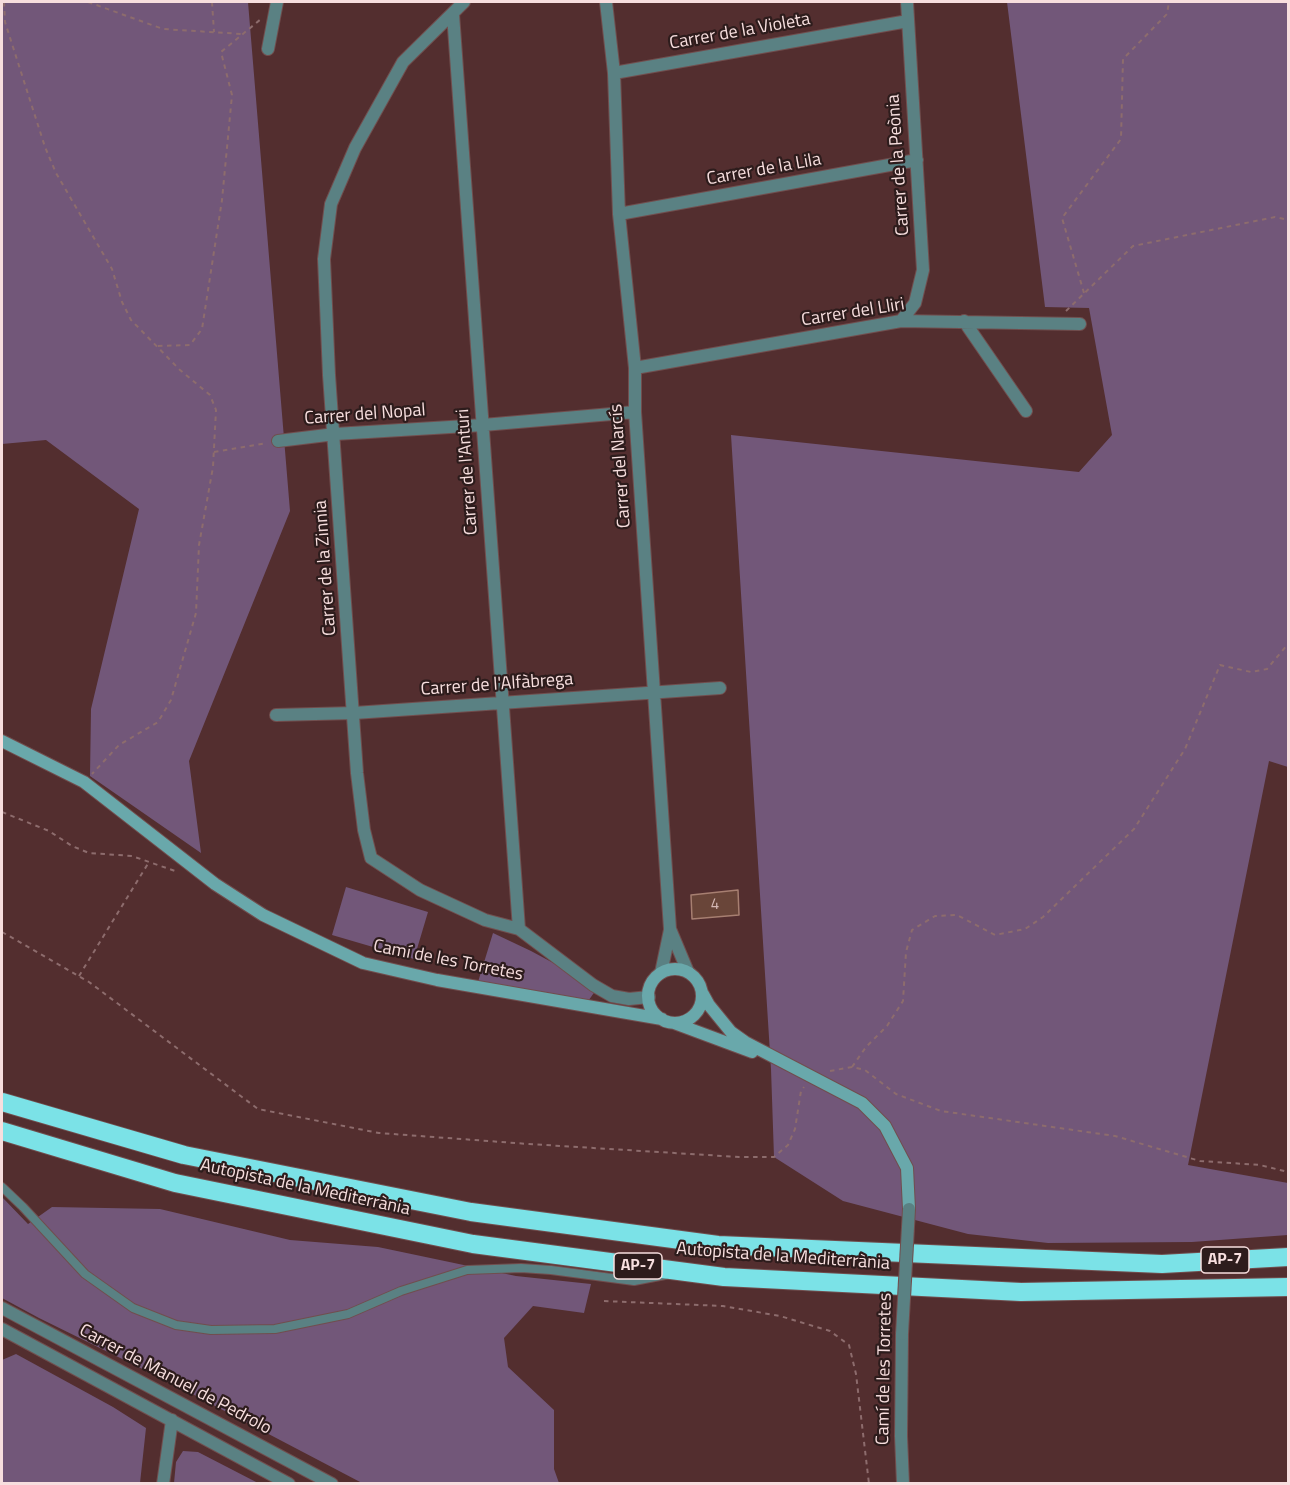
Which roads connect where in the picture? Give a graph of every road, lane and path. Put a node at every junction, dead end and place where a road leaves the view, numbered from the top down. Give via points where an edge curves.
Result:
1 (4, 2) edge
2 (88, 2) edge
3 (212, 2) edge
4 (464, 2) edge
5 (606, 2) edge
6 (907, 2) edge
7 (1169, 2) edge
8 (277, 3) edge
9 (453, 14) junction
10 (908, 21) junction
11 (214, 33) junction
12 (242, 34) junction
13 (427, 39) junction
14 (455, 44) junction
15 (268, 49) dead end
16 (614, 73) junction
17 (917, 160) junction
18 (618, 214) junction
19 (1288, 220) edge
20 (1084, 293) junction
21 (901, 321) junction
22 (964, 321) junction
23 (1053, 323) junction
24 (1080, 324) dead end
25 (157, 346) junction
26 (634, 369) junction
27 (1026, 411) dead end
28 (635, 412) junction
29 (483, 425) junction
30 (335, 434) junction
31 (275, 442) joint
32 (213, 452) junction
33 (1288, 644) edge
34 (720, 688) dead end
35 (655, 693) junction
36 (501, 702) junction
37 (354, 712) junction
38 (276, 715) dead end
39 (2, 741) edge
40 (84, 782) junction
41 (2, 812) edge
42 (519, 929) junction
43 (670, 929) junction
44 (2, 932) edge
45 (688, 972) junction
46 (661, 973) junction
47 (79, 976) junction
48 (703, 994) junction
49 (648, 997) junction
50 (662, 1019) junction
51 (674, 1023) junction
52 (788, 1064) junction
53 (812, 1075) junction
54 (2, 1102) edge
55 (2, 1131) edge
56 (1288, 1172) edge
57 (2, 1187) edge
58 (1288, 1257) edge
59 (684, 1272) junction
60 (1288, 1287) edge
61 (604, 1301) dead end
62 (2, 1308) edge
63 (2, 1329) edge
64 (172, 1420) junction
65 (163, 1484) edge
66 (289, 1484) edge
67 (332, 1484) edge
68 (869, 1484) edge
69 (903, 1484) edge

1 - 25 path via 5,22 56,172 112,269 131,320
2 - 11 path via 163,29
3 - 11 path
4 - 9 street, Carrer de la Zinnia
5 - 16 street, Carrer del Narcís
6 - 10 street, Carrer de la Peònia
7 - 20 path via 1167,14 1123,59 1121,140 1062,218
8 - 12 path
8 - 15 street
9 - 13 street, Carrer de la Zinnia
9 - 14 street, Carrer de l'Anturi
10 - 16 street, Carrer de la Violeta
10 - 17 street, Carrer de la Peònia
11 - 12 path
12 - 25 path via 221,52 232,95 222,200 202,329 189,345
13 - 14 street
13 - 30 street, Carrer de la Zinnia via 403,63 355,148 331,204 324,259
14 - 29 street, Carrer de l'Anturi
16 - 18 street, Carrer del Narcís
17 - 18 street, Carrer de la Lila
17 - 21 street, Carrer de la Peònia via 923,270 915,303
18 - 26 street, Carrer del Narcís
19 - 20 path via 1275,217 1133,246
20 - 23 path
21 - 22 street, Carrer del Lliri
21 - 26 street, Carrer del Lliri
22 - 23 street, Carrer del Lliri
22 - 27 street
23 - 24 street, Carrer del Lliri
25 - 32 path via 210,395 216,410
26 - 28 street, Carrer del Narcís
28 - 29 street, Carrer del Nopal
28 - 35 street, Carrer del Narcís
29 - 30 street, Carrer del Nopal
29 - 36 street, Carrer de l'Anturi
30 - 31 street, Carrer del Nopal
30 - 37 street, Carrer de la Zinnia
31 - 32 path
32 - 40 path via 199,545 196,613 171,700 158,722 119,745
33 - 56 path via 1267,669 1251,672 1220,665 1185,749 1134,830 1043,917 1025,929 995,935 957,915 935,916 912,930 906,952 903,1001 852,1067 865,1070 896,1094 941,1111 1115,1136 1200,1161 1260,1165
34 - 35 street, Carrer de l'Alfàbrega
35 - 36 street, Carrer de l'Alfàbrega
35 - 43 street, Carrer del Narcís
36 - 37 street, Carrer de l'Alfàbrega
36 - 42 street, Carrer de l'Anturi
37 - 38 street, Carrer de l'Alfàbrega
37 - 42 street, Carrer de la Zinnia via 357,773 371,858 420,890 485,920
39 - 40 street, Camí de les Torretes
40 - 50 street, Camí de les Torretes via 215,884 263,915 363,963 437,980
41 - 47 path via 89,853 132,856 149,862
42 - 49 street, Carrer de la Zinnia via 612,996
43 - 45 street, Carrer del Narcís
43 - 46 street, Carrer del Narcís
44 - 47 path
45 - 46 street via 679,969
45 - 48 street via 698,981
46 - 49 street via 652,983
47 - 53 path via 258,1109 379,1133 774,1157 788,1145 795,1129 801,1091
48 - 51 street via 692,1017
48 - 52 street, Camí de les Torretes via 731,1032
49 - 50 street via 652,1010
50 - 51 street
51 - 52 street, Camí de les Torretes
52 - 53 street, Camí de les Torretes
53 - 69 street, Camí de les Torretes, bridge via 862,1103 885,1125 907,1168
54 - 58 highway, Autopista de la Mediterrània / AP-7 via 184,1155 471,1212 718,1245 1162,1264
55 - 59 highway, Autopista de la Mediterrània / AP-7 via 175,1183 462,1242
57 - 59 lane via 86,1274 133,1308 176,1325 212,1330 275,1329 348,1314 401,1291 467,1270 521,1268 634,1281
59 - 60 highway, Autopista de la Mediterrània / AP-7 via 1021,1292
61 - 68 path via 723,1306 780,1316 830,1331 849,1345
62 - 67 street, Carrer de Manuel de Pedrolo
63 - 64 street, Carrer de Manuel de Pedrolo
64 - 65 street
64 - 66 street, Carrer de Manuel de Pedrolo

